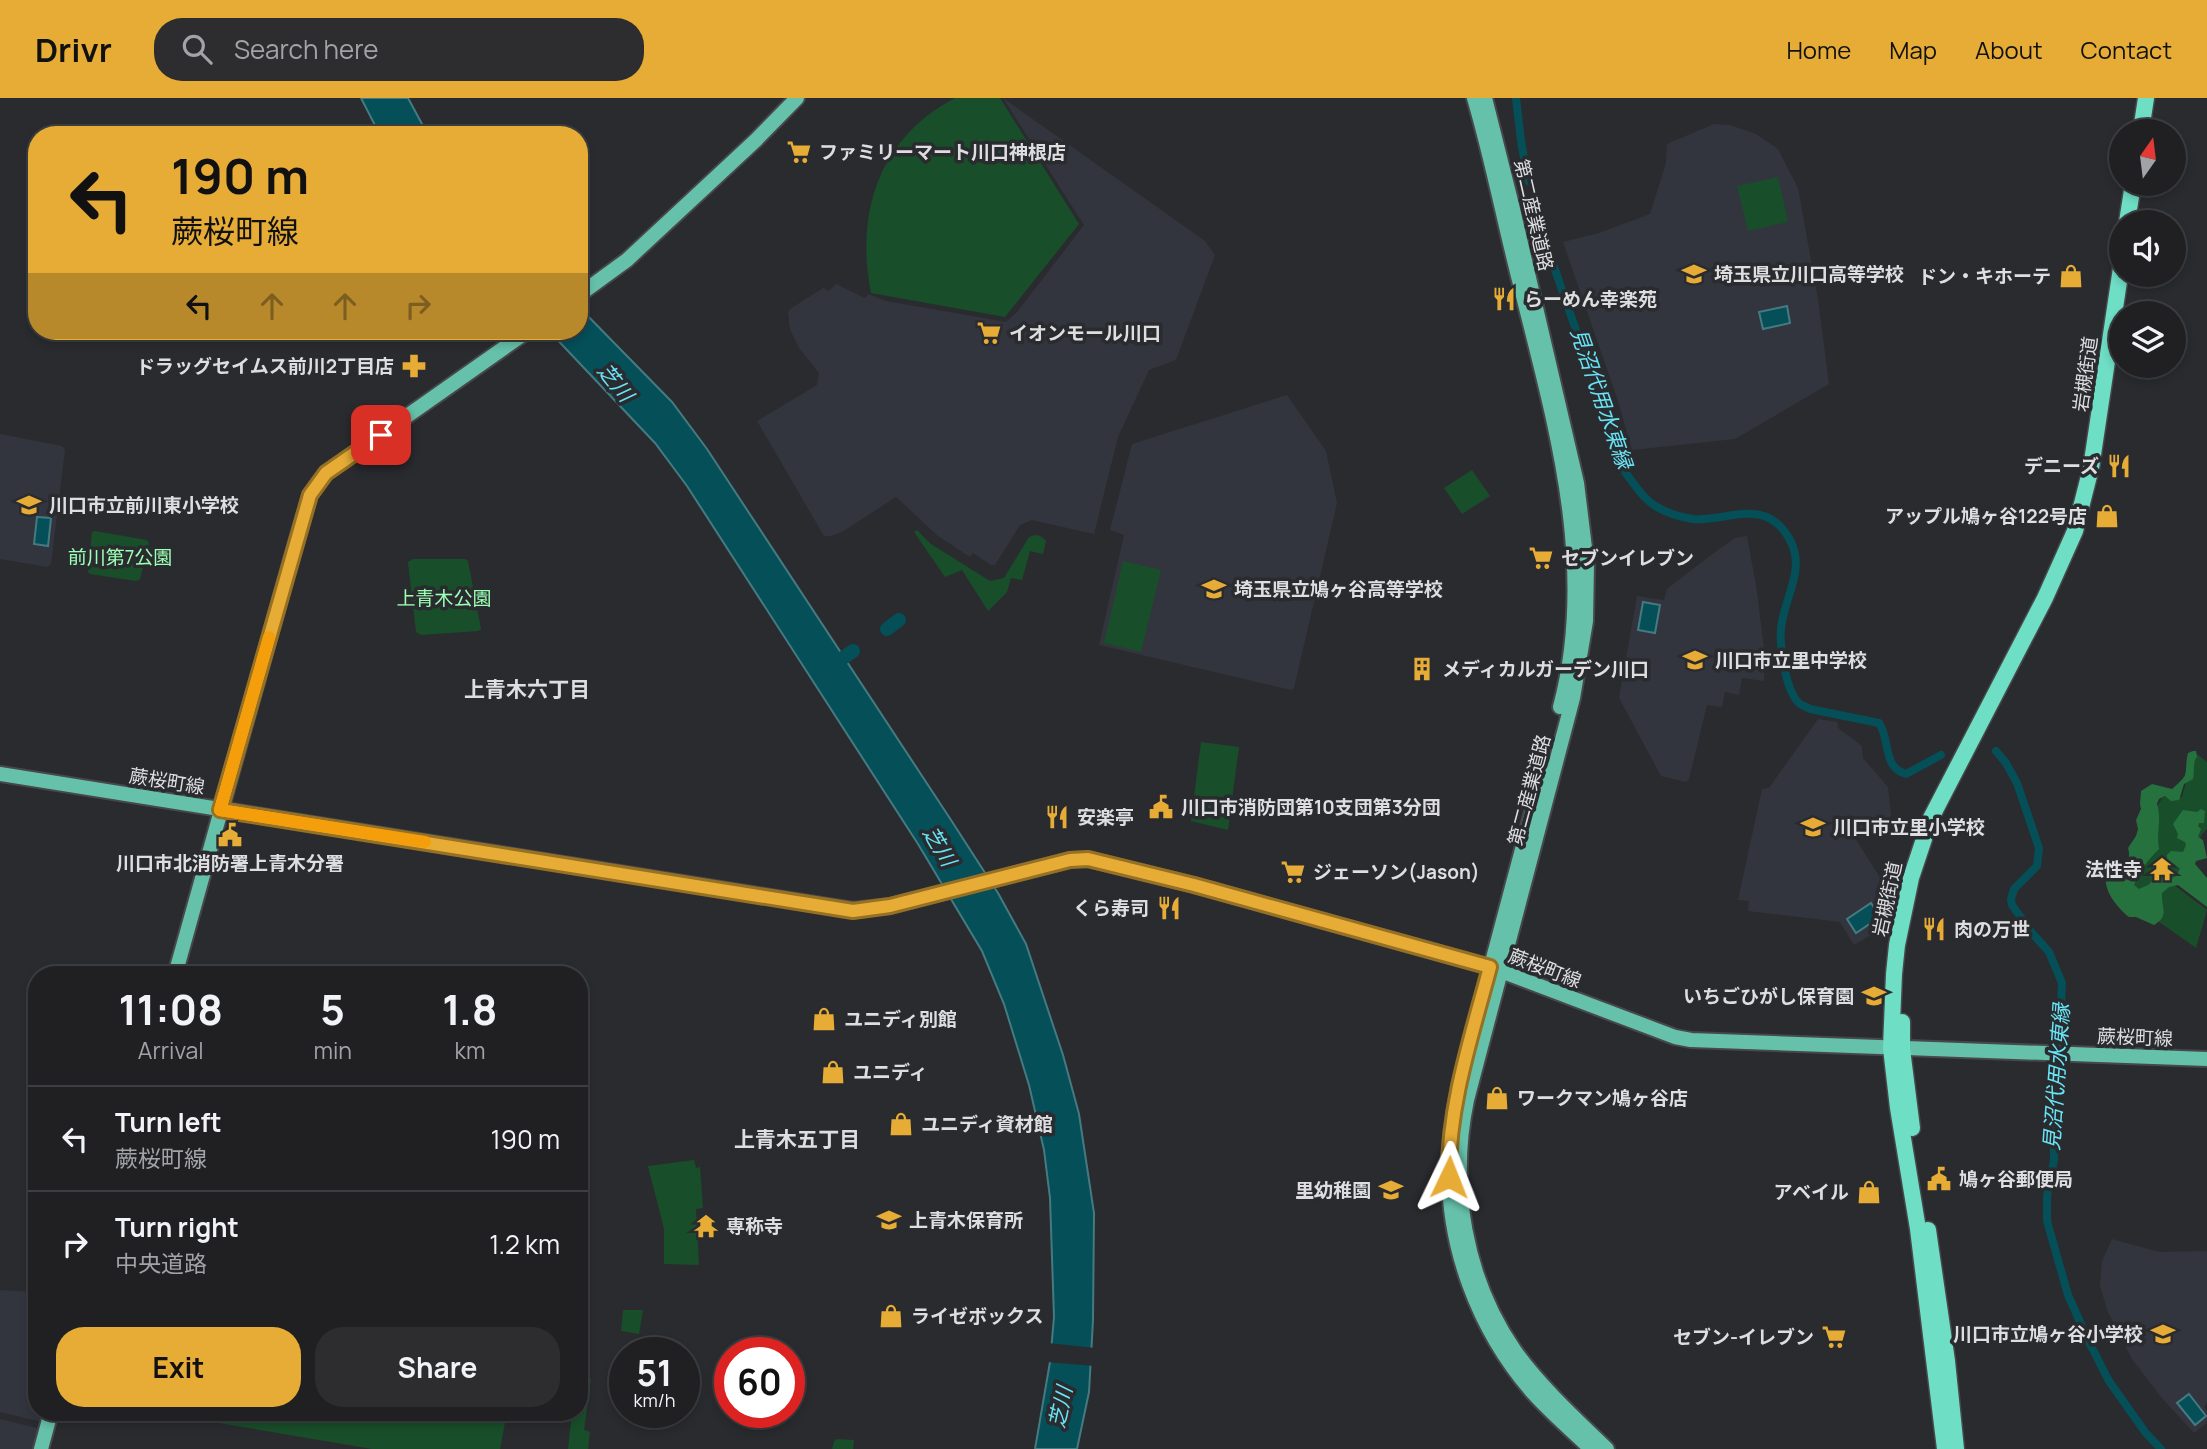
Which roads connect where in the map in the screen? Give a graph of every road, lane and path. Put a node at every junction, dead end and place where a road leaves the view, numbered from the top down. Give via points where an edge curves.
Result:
1 (797, 98) edge
2 (1474, 98) edge
3 (1485, 98) edge
4 (2146, 98) edge
5 (2155, 98) edge
6 (2143, 119) edge
7 (2152, 119) edge
8 (2118, 287) edge
9 (588, 289) edge
10 (514, 340) edge
11 (2115, 378) edge
12 (1980, 732) junction
13 (0, 774) edge
14 (220, 810) junction
15 (177, 966) edge
16 (1495, 969) junction
17 (1897, 1048) junction
18 (2207, 1059) edge
19 (49, 1421) edge
20 (41, 1449) edge
21 (1591, 1449) edge
22 (1606, 1449) edge
23 (1945, 1449) edge
24 (1956, 1449) edge

1 - 9 main road via 618,268
2 - 16 main road, 第二産業道路 via 1560,459 1573,528 1576,607 1564,694
3 - 16 main road, 第二産業道路 via 1577,483 1587,582 1587,621 1573,698
4 - 6 highway
5 - 7 highway
8 - 12 highway, 岩槻街道 via 2091,468 2075,531
10 - 14 main road via 326,473 317,484 308,501
11 - 12 highway, 岩槻街道 via 2103,459 2084,536 2050,611
12 - 17 highway, 岩槻街道 via 1930,818 1906,899 1894,974
13 - 14 main road, 蕨桜町線
14 - 15 main road
14 - 16 main road, 蕨桜町線 via 853,911 1088,859
16 - 17 main road, 蕨桜町線 via 1675,1037
16 - 21 main road, 第二産業道路 via 1453,1119 1450,1193 1459,1252 1475,1301 1501,1350 1534,1393
16 - 22 main road, 第二産業道路 via 1462,1122 1459,1192 1470,1250 1487,1298 1515,1351
17 - 18 main road, 蕨桜町線
17 - 23 highway, 岩槻街道 via 1898,1108
17 - 24 highway, 岩槻街道 via 1933,1255
19 - 20 main road

